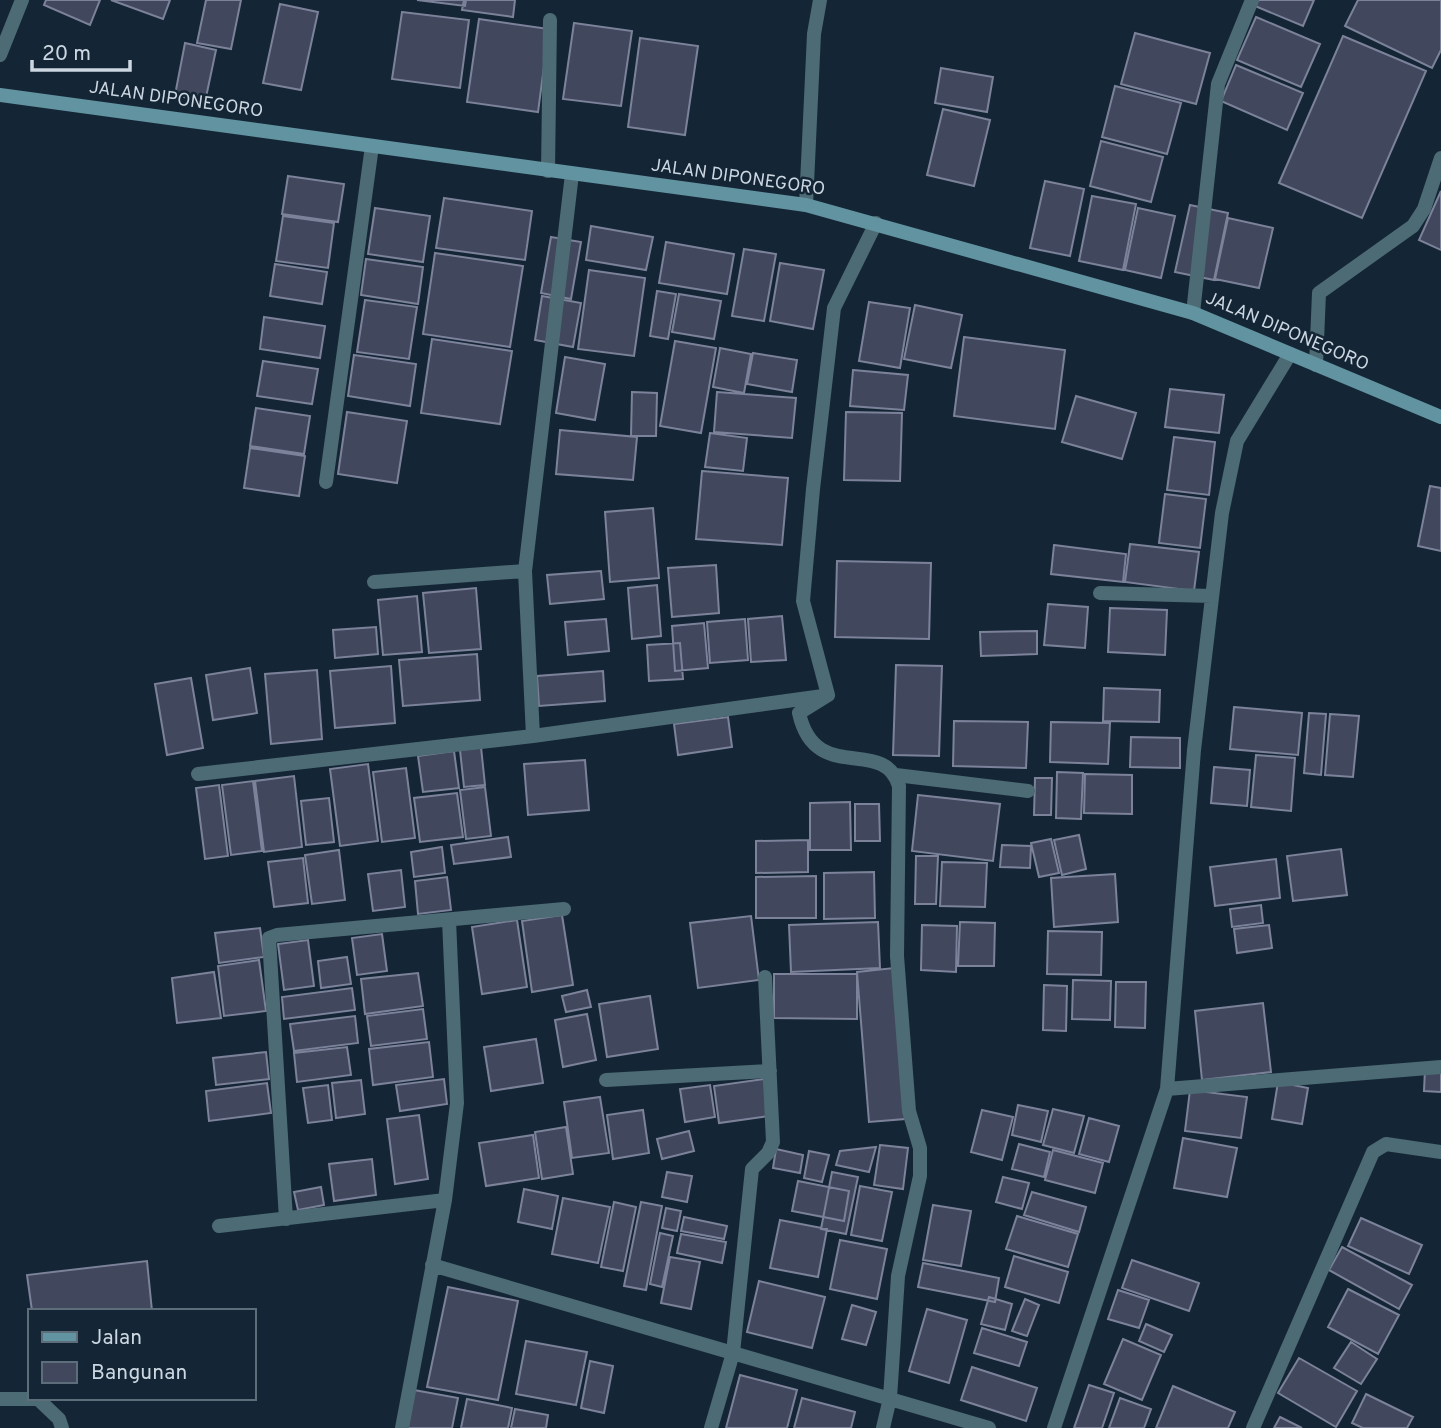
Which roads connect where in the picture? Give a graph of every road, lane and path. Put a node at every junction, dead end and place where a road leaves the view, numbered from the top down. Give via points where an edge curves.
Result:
1 (23, 0) edge
2 (820, 0) edge
3 (1252, 0) edge
4 (550, 20) dead end
5 (0, 55) edge
6 (0, 95) edge
7 (373, 146) junction
8 (1441, 158) edge
9 (548, 171) junction
10 (572, 174) junction
11 (806, 205) junction
12 (876, 223) junction
13 (1193, 313) junction
14 (1290, 354) junction
15 (1316, 365) junction
16 (1441, 417) edge
17 (326, 482) dead end
18 (525, 571) junction
19 (374, 582) dead end
20 (1100, 593) dead end
21 (1212, 596) junction
22 (828, 695) junction
23 (533, 736) junction
24 (198, 774) dead end
25 (896, 775) junction
26 (1028, 791) dead end
27 (564, 909) dead end
28 (449, 920) junction
29 (765, 977) dead end
30 (1441, 1067) edge
31 (770, 1071) junction
32 (606, 1080) dead end
33 (1167, 1089) junction
34 (1441, 1152) edge
35 (445, 1200) junction
36 (286, 1219) junction
37 (219, 1226) dead end
38 (432, 1265) junction
39 (733, 1353) junction
40 (890, 1398) junction
41 (0, 1399) edge
42 (28, 1399) edge
43 (39, 1400) edge
44 (62, 1428) edge
45 (402, 1428) edge
46 (711, 1428) edge
47 (883, 1428) edge
48 (989, 1428) edge
49 (1055, 1428) edge
50 (1253, 1428) edge

1 - 5 street
2 - 11 street via 814,34
3 - 13 street via 1218,84
4 - 9 street
6 - 7 street, JALAN DIPONEGORO
7 - 9 street, JALAN DIPONEGORO
7 - 17 street
8 - 15 street via 1424,209 1413,226 1319,293
9 - 10 street, JALAN DIPONEGORO
10 - 11 street, JALAN DIPONEGORO
10 - 18 street
11 - 12 street, JALAN DIPONEGORO
12 - 13 street, JALAN DIPONEGORO
12 - 22 street via 834,307 813,489 803,601
13 - 14 street, JALAN DIPONEGORO
14 - 15 street, JALAN DIPONEGORO
14 - 21 street via 1237,441
15 - 16 street, JALAN DIPONEGORO
18 - 19 street
18 - 23 street
20 - 21 street
21 - 33 street via 1193,764
22 - 23 street
22 - 25 street via 799,713 803,732 812,744 823,753 887,765
23 - 24 street
25 - 26 street
25 - 40 street via 900,805 897,956 909,1111 921,1158 898,1276
27 - 28 street
28 - 35 street via 457,1103
28 - 36 street via 269,938
29 - 31 street
30 - 33 street
31 - 32 street
31 - 39 street via 774,1142 752,1169
33 - 49 street
34 - 50 street via 1386,1144 1373,1152
35 - 36 street
35 - 38 street
36 - 37 street
38 - 39 street
38 - 45 street
39 - 40 street
39 - 46 street
40 - 47 street
40 - 48 street
41 - 42 street
43 - 44 street

